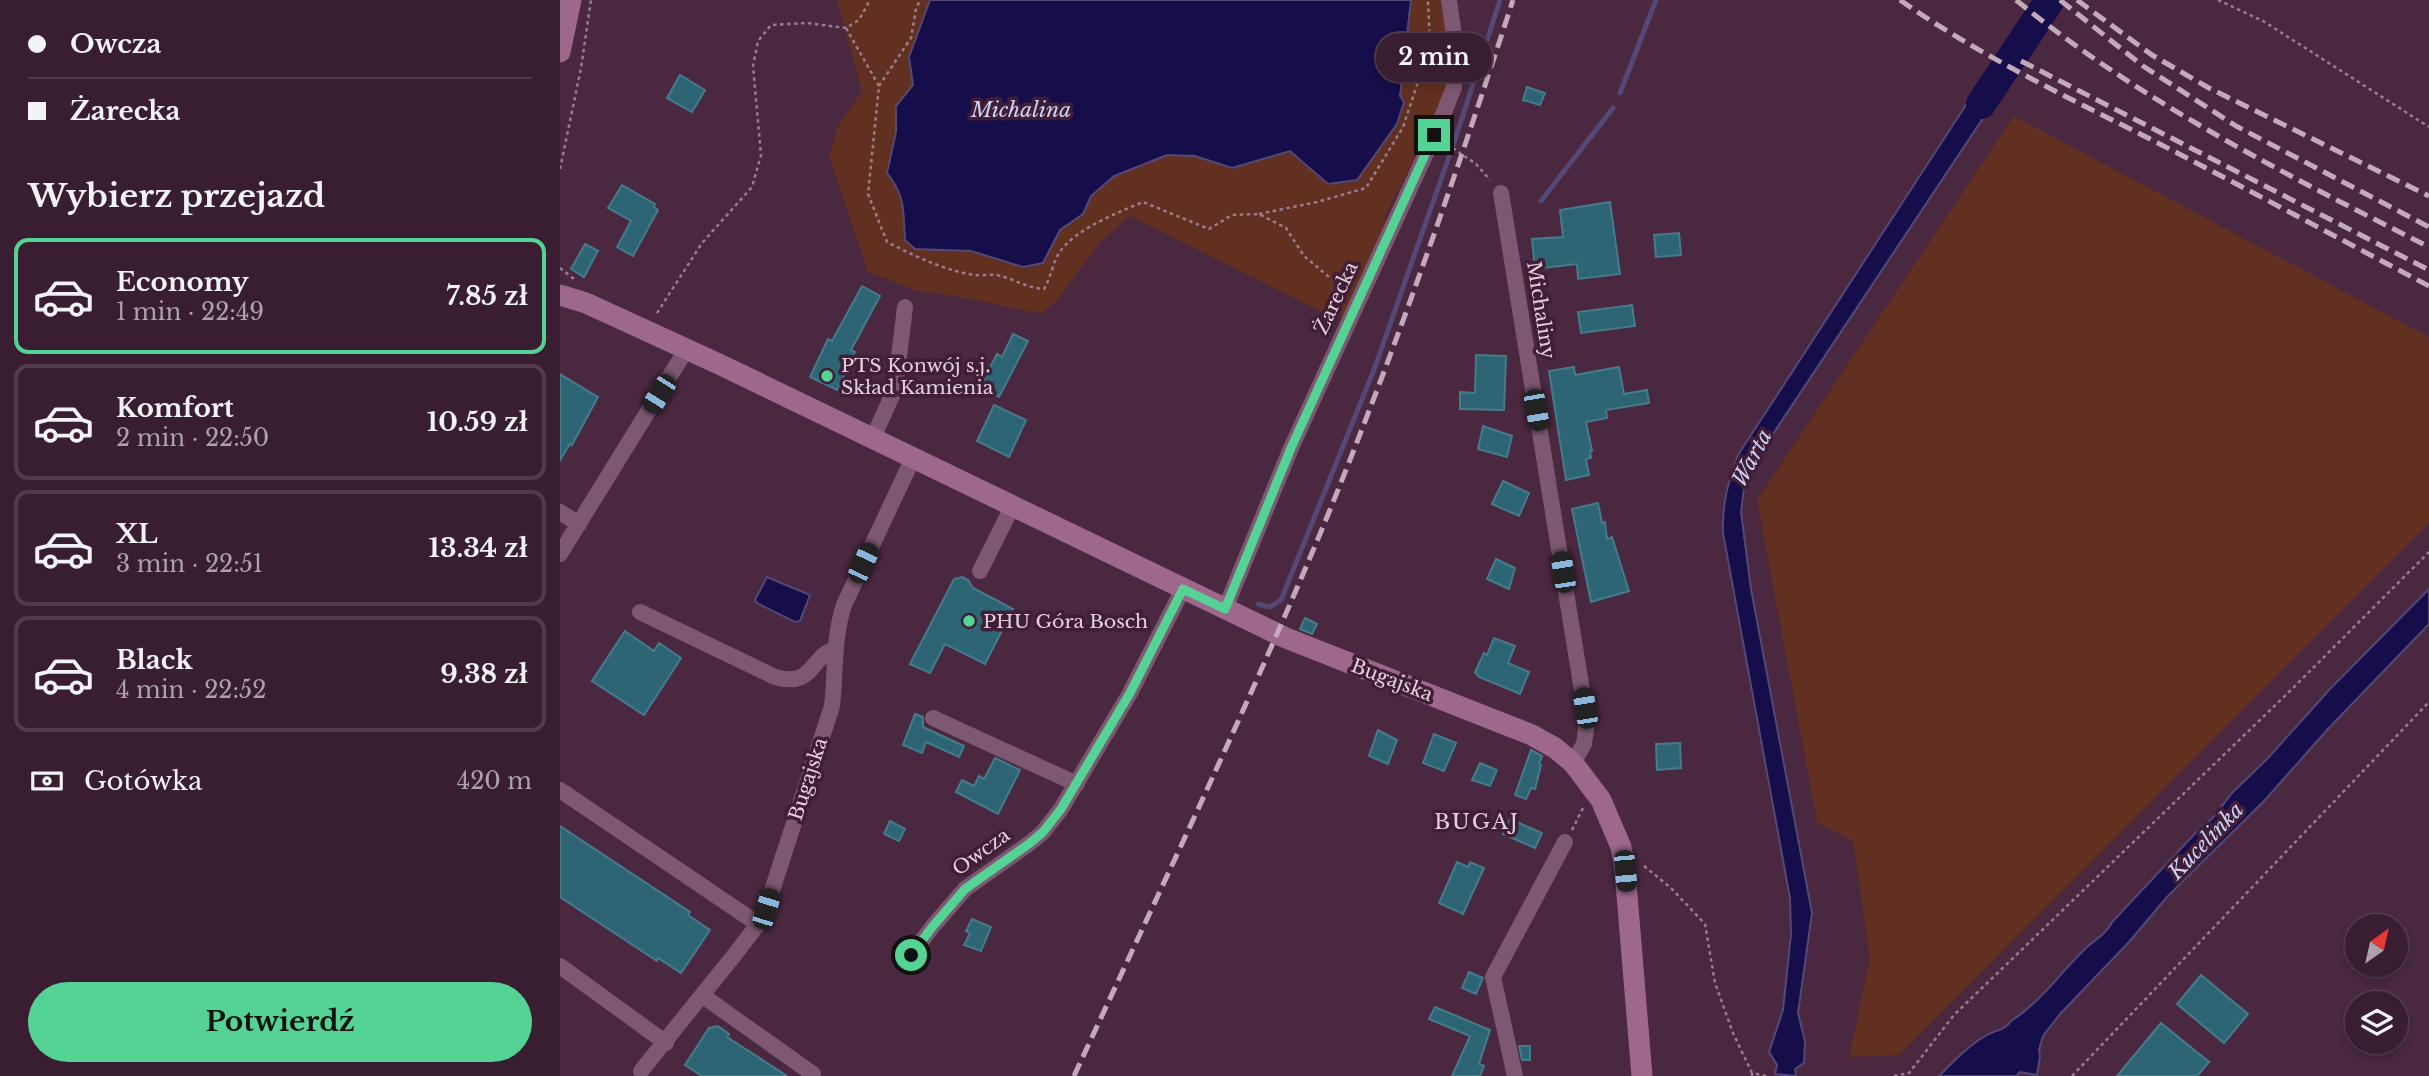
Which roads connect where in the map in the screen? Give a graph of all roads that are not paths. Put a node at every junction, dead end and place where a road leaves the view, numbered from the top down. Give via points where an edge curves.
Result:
1 (570, 0) edge
2 (1449, 0) edge
3 (560, 52) edge
4 (1501, 193) road end
5 (560, 280) edge
6 (560, 286) edge
7 (560, 295) edge
8 (586, 303) junction
9 (905, 307) dead end
10 (687, 350) junction
11 (873, 438) junction
12 (913, 458) junction
13 (1013, 505) junction
14 (560, 512) edge
15 (579, 524) junction
16 (560, 554) edge
17 (980, 571) dead end
18 (1183, 589) junction
19 (1225, 609) junction
20 (640, 612) dead end
21 (835, 649) junction
22 (933, 718) dead end
23 (1573, 764) junction
24 (1077, 784) junction
25 (560, 790) edge
26 (1565, 842) road end
27 (758, 924) junction
28 (911, 955) dead end
29 (560, 966) edge
30 (702, 996) junction
31 (666, 1043) junction
32 (641, 1071) dead end
33 (813, 1074) dead end
34 (1515, 1076) edge
35 (1643, 1076) edge

1 - 3 main road
2 - 19 street, Żarecka via 1457,58 1454,87 1291,448
4 - 23 street, Michaliny via 1587,721 1584,744
5 - 8 main road
6 - 8 main road, Bugajska
7 - 8 main road, Bugajska
8 - 10 main road, Bugajska
9 - 11 street via 895,388
10 - 11 main road, Bugajska
10 - 15 street
11 - 12 main road, Bugajska
12 - 13 main road, Bugajska
12 - 21 street, Bugajska via 844,605
13 - 17 street
13 - 18 main road, Bugajska
14 - 15 street
15 - 16 street
18 - 19 main road, Bugajska
18 - 24 street, Owcza
19 - 23 main road, Bugajska via 1331,657 1532,735
20 - 21 street via 786,680 812,670
21 - 27 street, Bugajska via 832,706
22 - 24 street
23 - 35 main road, Bugajska via 1601,800 1621,847
24 - 28 street, Owcza via 1043,832 965,889
25 - 27 street
26 - 34 street via 1493,977
27 - 30 street, Bugajska
29 - 31 street
30 - 31 street, Bugajska
30 - 33 street
31 - 32 street, Bugajska

